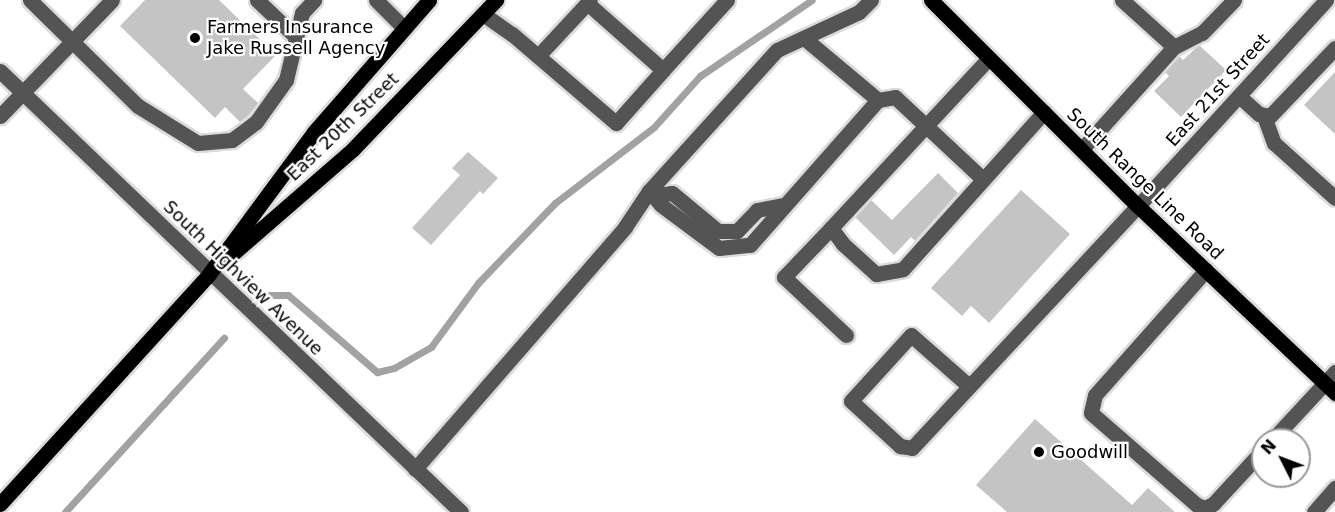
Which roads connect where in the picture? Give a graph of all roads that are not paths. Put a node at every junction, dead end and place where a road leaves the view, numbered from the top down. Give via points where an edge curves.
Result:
1 (30, 0) edge
2 (112, 0) edge
3 (258, 0) edge
4 (315, 0) edge
5 (376, 0) edge
6 (429, 0) edge
7 (496, 0) edge
8 (727, 0) edge
9 (871, 0) edge
10 (931, 0) edge
11 (1122, 0) edge
12 (1234, 0) edge
13 (1326, 0) edge
14 (588, 1) edge
15 (483, 14) junction
16 (404, 28) junction
17 (296, 37) junction
18 (804, 39) junction
19 (72, 41) junction
20 (1174, 47) junction
21 (1335, 48) edge
22 (538, 56) junction
23 (989, 58) junction
24 (663, 70) junction
25 (0, 71) edge
26 (22, 93) junction
27 (1239, 96) junction
28 (878, 100) junction
29 (1044, 112) junction
30 (0, 116) edge
31 (1264, 116) junction
32 (928, 126) junction
33 (1082, 149) junction
34 (982, 178) junction
35 (652, 193) junction
36 (1335, 198) edge
37 (1138, 206) junction
38 (831, 228) junction
39 (1206, 270) junction
40 (209, 274) junction
41 (846, 335) dead end
42 (1332, 383) edge
43 (969, 386) junction
44 (1285, 428) edge
45 (1251, 463) edge
46 (415, 469) junction
47 (1335, 488) edge
48 (0, 504) edge
49 (1205, 510) edge
50 (1319, 510) edge
51 (461, 512) edge

1 - 19 street
2 - 19 street
3 - 17 street
4 - 17 street via 302,13
5 - 16 street
6 - 16 main road, East 20th Street
7 - 15 main road, East 20th Street
8 - 24 street
9 - 18 street via 860,12
10 - 23 main road, South Range Line Road
11 - 20 street
12 - 20 street via 1202,33
13 - 27 street, East 21st Street
14 - 22 street
14 - 24 street
15 - 22 street
15 - 40 main road, East 20th Street via 353,149
16 - 40 main road, East 20th Street via 314,132
17 - 19 street via 286,80 256,122 232,140 198,143 138,106
18 - 28 street
18 - 35 street via 777,50
19 - 26 street
20 - 33 street
21 - 31 street via 1270,116
22 - 24 street via 616,123
23 - 29 main road, South Range Line Road
23 - 32 street
25 - 26 street, South Highview Avenue
26 - 30 street
26 - 40 street, South Highview Avenue
27 - 31 street
27 - 37 street, East 21st Street
28 - 32 street via 895,97
28 - 35 street via 750,245 719,248 661,205
29 - 33 main road, South Range Line Road
29 - 34 street
31 - 36 street via 1274,143
32 - 34 street
32 - 38 street
33 - 37 main road, South Range Line Road
34 - 38 street via 903,269 876,274
35 - 46 street
37 - 39 main road, South Range Line Road
37 - 43 street, East 21st Street
38 - 41 street via 784,277
39 - 42 main road, South Range Line Road
39 - 49 street via 1090,405 1090,412
40 - 46 street, South Highview Avenue
40 - 48 main road, East 20th Street
42 - 44 street
43 - 43 street, East 21st Street via 912,448 900,446 851,401 911,335
45 - 49 street
46 - 51 street, South Highview Avenue
47 - 50 street

